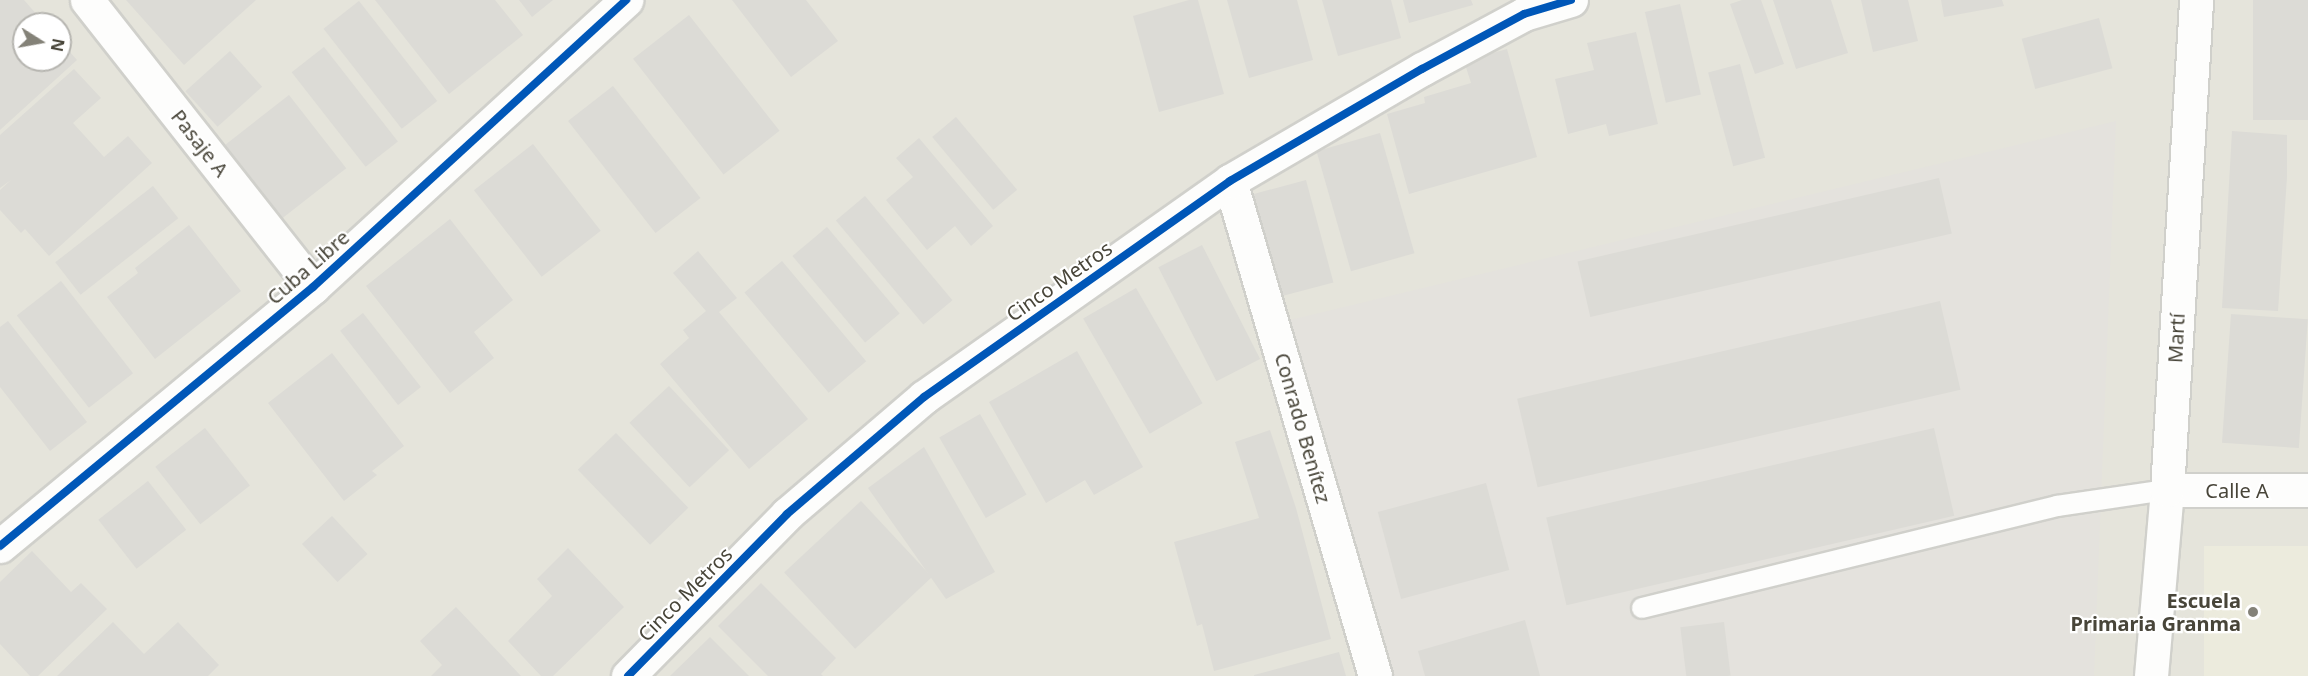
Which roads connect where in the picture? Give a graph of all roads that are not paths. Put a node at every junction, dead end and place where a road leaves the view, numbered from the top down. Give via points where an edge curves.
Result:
1 (87, 0) edge
2 (626, 0) edge
3 (1571, 0) edge
4 (2196, 0) edge
5 (1522, 7) edge
6 (1230, 181) junction
7 (313, 287) junction
8 (2167, 490) junction
9 (2308, 490) edge
10 (0, 546) edge
11 (1642, 608) dead end
12 (628, 676) edge
13 (1375, 676) edge
14 (2151, 676) edge

1 - 7 street, Pasaje A
2 - 7 street, Cuba Libre
3 - 5 street, Cinco Metros
4 - 8 street, Martí
5 - 6 street, Cinco Metros
6 - 12 street, Cinco Metros via 924,397 788,514
6 - 13 street, Conrado Benítez
7 - 10 street, Cuba Libre
8 - 9 street, Calle A
8 - 11 lane via 2056,506
8 - 14 street, Martí

